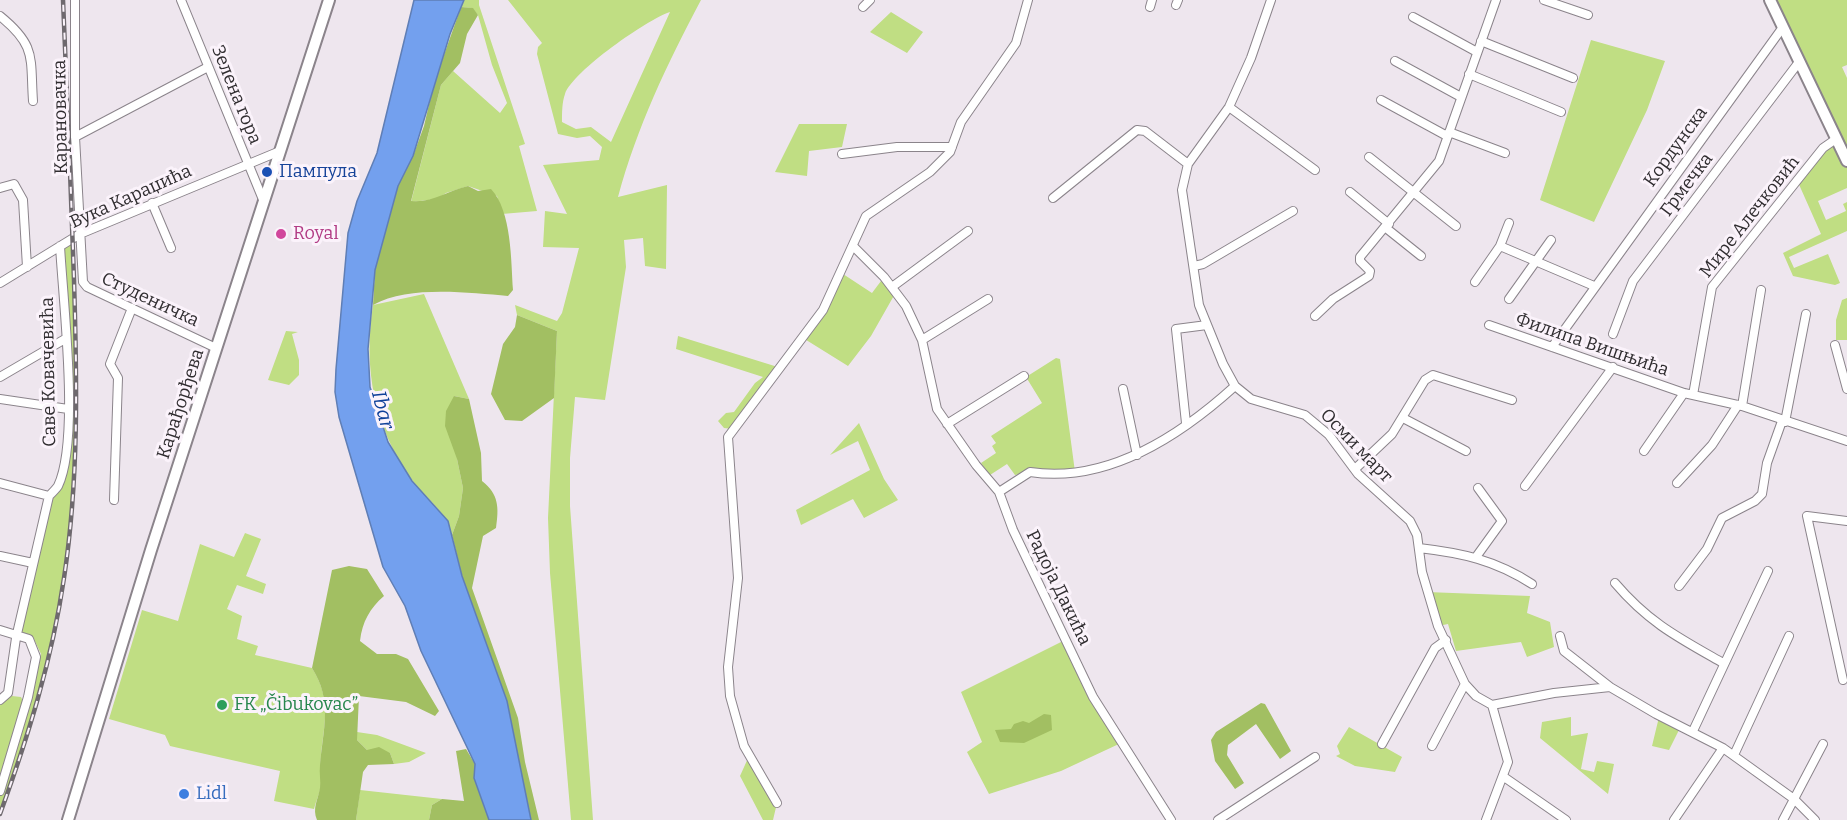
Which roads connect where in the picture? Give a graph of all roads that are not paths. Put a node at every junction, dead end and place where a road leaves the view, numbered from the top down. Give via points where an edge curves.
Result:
1 (75, 0) edge
2 (181, 0) edge
3 (329, 0) edge
4 (870, 0) edge
5 (1028, 0) edge
6 (1271, 0) edge
7 (1544, 0) edge
8 (1770, 0) edge
9 (1493, 1) edge
10 (862, 7) dead end
11 (1588, 15) dead end
12 (0, 16) edge
13 (1413, 17) dead end
14 (1783, 27) junction
15 (1481, 41) junction
16 (1477, 52) junction
17 (1395, 61) dead end
18 (1799, 62) junction
19 (208, 67) junction
20 (1469, 74) junction
21 (1573, 78) dead end
22 (1461, 98) junction
23 (1381, 100) dead end
24 (33, 102) dead end
25 (1229, 107) junction
26 (1561, 112) dead end
27 (1448, 134) junction
28 (75, 137) junction
29 (1836, 139) junction
30 (952, 147) junction
31 (280, 151) junction
32 (1505, 153) dead end
33 (842, 154) dead end
34 (1369, 157) dead end
35 (1847, 161) edge
36 (1188, 164) junction
37 (248, 165) junction
38 (1315, 170) dead end
39 (0, 188) edge
40 (1350, 192) dead end
41 (1414, 194) junction
42 (1053, 198) dead end
43 (264, 202) junction
44 (152, 203) junction
45 (1293, 210) dead end
46 (1509, 223) dead end
47 (1388, 226) junction
48 (1456, 226) dead end
49 (968, 231) dead end
50 (80, 234) junction
51 (1551, 240) dead end
52 (60, 246) junction
53 (853, 246) junction
54 (1500, 246) junction
55 (171, 248) dead end
56 (1420, 256) dead end
57 (1535, 261) junction
58 (1194, 266) junction
59 (27, 267) junction
60 (1475, 282) dead end
61 (0, 283) edge
62 (1594, 286) junction
63 (892, 287) junction
64 (1761, 290) dead end
65 (988, 299) dead end
66 (1509, 299) dead end
67 (132, 308) junction
68 (1806, 314) dead end
69 (1315, 316) dead end
70 (1206, 325) junction
71 (1489, 325) dead end
72 (1613, 334) dead end
73 (65, 339) junction
74 (922, 340) junction
75 (1835, 345) dead end
76 (1552, 347) junction
77 (216, 348) junction
78 (1613, 367) junction
79 (1024, 376) dead end
80 (0, 377) edge
81 (1235, 386) junction
82 (1124, 388) dead end
83 (1847, 389) edge
84 (1684, 393) junction
85 (1694, 395) junction
86 (0, 399) edge
87 (1512, 400) dead end
88 (1740, 406) junction
89 (68, 409) junction
90 (1403, 418) junction
91 (1784, 422) junction
92 (1186, 423) junction
93 (947, 424) junction
94 (1847, 441) edge
95 (1466, 451) dead end
96 (1644, 452) dead end
97 (1137, 455) junction
98 (1355, 470) junction
99 (0, 483) edge
100 (1677, 483) dead end
101 (1526, 486) dead end
102 (1478, 488) dead end
103 (999, 492) junction
104 (49, 496) junction
105 (114, 500) dead end
106 (1847, 521) edge
107 (1419, 548) junction
108 (0, 556) edge
109 (1476, 557) junction
110 (33, 562) junction
111 (1768, 571) dead end
112 (1532, 584) dead end
113 (1615, 584) dead end
114 (1680, 586) dead end
115 (0, 630) edge
116 (17, 633) junction
117 (1560, 636) dead end
118 (1789, 636) dead end
119 (1446, 640) junction
120 (1723, 663) junction
121 (1843, 680) dead end
122 (1465, 684) junction
123 (1610, 687) junction
124 (0, 700) edge
125 (1492, 705) junction
126 (1693, 731) junction
127 (1382, 744) dead end
128 (1822, 744) dead end
129 (1432, 747) dead end
130 (1723, 748) junction
131 (1734, 755) junction
132 (1315, 757) dead end
133 (1504, 777) junction
134 (0, 791) edge
135 (1794, 799) junction
136 (777, 803) dead end
137 (68, 820) edge
138 (1171, 820) edge
139 (1218, 820) edge
140 (1486, 820) edge
141 (1566, 820) edge
142 (1674, 820) edge
143 (1783, 820) edge
144 (1815, 820) edge

1 - 28 street, Карановачка
2 - 19 street, Зелена гора
3 - 31 street, Карађорђева
4 - 10 street
5 - 30 street via 1016,43 966,114
6 - 25 street
7 - 11 street
8 - 14 street
9 - 15 street
12 - 24 street via 29,47
13 - 16 street
14 - 18 street
14 - 62 street, Кордунска
15 - 16 street
15 - 21 street
16 - 20 street
17 - 22 street
18 - 29 street
18 - 72 street, Грмечка via 1633,281
19 - 28 street
19 - 37 street, Зелена гора
20 - 22 street
20 - 26 street
22 - 27 street
23 - 27 street
25 - 36 street
25 - 38 street
27 - 32 street
27 - 41 street via 1439,161
28 - 50 street, Карановачка
29 - 35 street
29 - 85 street, Мире Алечковић via 1823,148 1712,287
30 - 33 street via 897,147
30 - 53 street via 930,172 866,216
31 - 37 street, Вука Караџића
31 - 43 street, Карађорђева
34 - 41 street
36 - 42 street via 1145,131 1137,130
36 - 58 street via 1182,190
37 - 43 street, Зелена гора
37 - 44 street, Вука Караџића
39 - 59 street via 14,184 23,200
40 - 47 street
41 - 47 street
41 - 48 street
43 - 77 street, Карађорђева
44 - 50 street, Вука Караџића
44 - 55 street
45 - 58 street
46 - 54 street
47 - 56 street
47 - 69 street via 1360,258 1370,271 1369,276
49 - 63 street
50 - 52 street, Вука Караџића
50 - 67 street, Студеничка via 83,282
51 - 57 street
52 - 59 street, Вука Караџића
52 - 73 street, Саве Ковачевића
53 - 63 street
53 - 136 street via 823,310 728,437 738,578 728,667 730,696 744,746
54 - 57 street
54 - 60 street
57 - 62 street
57 - 66 street
58 - 70 street via 1195,287
59 - 61 street, Вука Караџића
62 - 76 street, Кордунска
63 - 74 street
64 - 88 street
65 - 74 street
67 - 77 street, Студеничка
67 - 105 street via 110,364 118,378
68 - 91 street
70 - 81 street
70 - 92 street via 1176,329
71 - 76 street, Филипа Вишњића
73 - 80 street
73 - 89 street, Саве Ковачевића
74 - 93 street via 937,409
75 - 83 street
76 - 78 street, Филипа Вишњића
77 - 137 street, Карађорђева
78 - 84 street, Филипа Вишњића
78 - 101 street
79 - 93 street
81 - 92 street
81 - 98 street, Осми март via 1251,399 1305,415 1329,435
82 - 97 street
84 - 85 street, Филипа Вишњића
84 - 96 street, Филипа Вишњића
85 - 88 street, Филипа Вишњића
86 - 89 street
87 - 90 street via 1433,375 1425,380
88 - 91 street, Филипа Вишњића
88 - 100 street via 1712,445
89 - 104 street, Саве Ковачевића via 66,458 58,487
90 - 95 street
90 - 98 street via 1386,441
91 - 94 street, Филипа Вишњића
91 - 114 street via 1767,463 1762,494 1722,518 1707,549
92 - 97 street
93 - 103 street
97 - 103 street via 1056,476 1030,472
98 - 107 street, Осми март via 1410,521
99 - 104 street
102 - 109 street via 1502,521
103 - 138 street, Радоја Дакића via 1013,530 1093,697
104 - 110 street, Саве Ковачевића
106 - 121 street via 1807,516
107 - 109 street
107 - 119 street, Осми март via 1430,604
108 - 110 street
109 - 112 street via 1501,565
110 - 116 street, Саве Ковачевића
111 - 120 street
113 - 120 street via 1658,627
115 - 116 street
116 - 124 street, Саве Ковачевића via 8,693
116 - 134 street via 29,639 36,657
117 - 123 street via 1564,651
118 - 131 street
119 - 122 street, Осми март
119 - 127 street via 1435,648
120 - 126 street
122 - 125 street, Осми март
122 - 129 street
123 - 125 street
123 - 126 street
125 - 133 street via 1508,757
126 - 130 street
128 - 135 street
130 - 131 street
130 - 142 street
131 - 135 street
132 - 139 street
133 - 140 street
133 - 141 street
135 - 143 street
135 - 144 street

